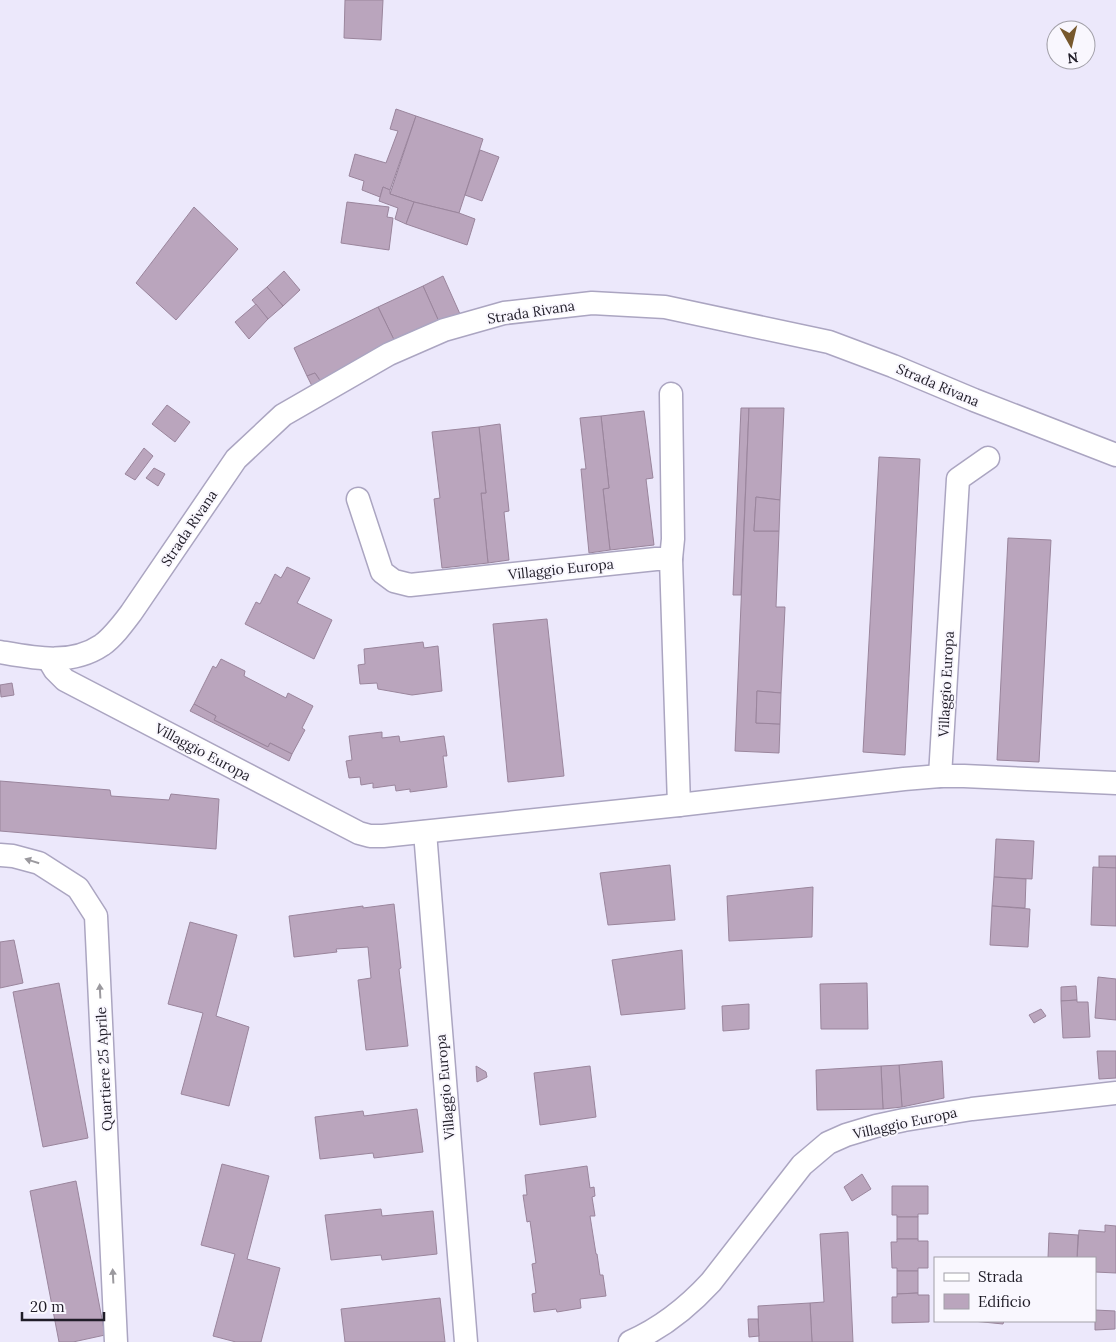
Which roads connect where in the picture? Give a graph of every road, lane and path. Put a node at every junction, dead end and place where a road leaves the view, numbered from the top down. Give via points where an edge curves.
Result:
1 (671, 394) dead end
2 (1116, 455) edge
3 (988, 458) dead end
4 (358, 499) dead end
5 (671, 559) junction
6 (0, 652) edge
7 (49, 660) junction
8 (940, 776) junction
9 (1116, 783) edge
10 (679, 805) junction
11 (425, 832) junction
12 (0, 855) edge
13 (1116, 1093) edge
14 (116, 1342) edge
15 (466, 1342) edge
16 (630, 1342) edge

1 - 5 street
2 - 7 street, Strada Rivana via 829,342 665,307 592,303 504,313 444,330 389,354 283,415 236,459 117,630 88,653
3 - 8 street, Villaggio Europa via 958,479
4 - 5 street, Villaggio Europa via 382,572 394,581 410,585
5 - 10 street
6 - 7 street, Strada Rivana
7 - 11 street, Villaggio Europa via 65,680 359,833 383,836
8 - 9 street, Villaggio Europa
8 - 10 street, Villaggio Europa
10 - 11 street, Villaggio Europa
11 - 15 street, Villaggio Europa
14 -> 12 street, Quartiere 25 Aprile via 96,916 78,888 39,863
13 - 16 street, Villaggio Europa via 904,1120 861,1130 828,1143 802,1165 695,1299 663,1324

